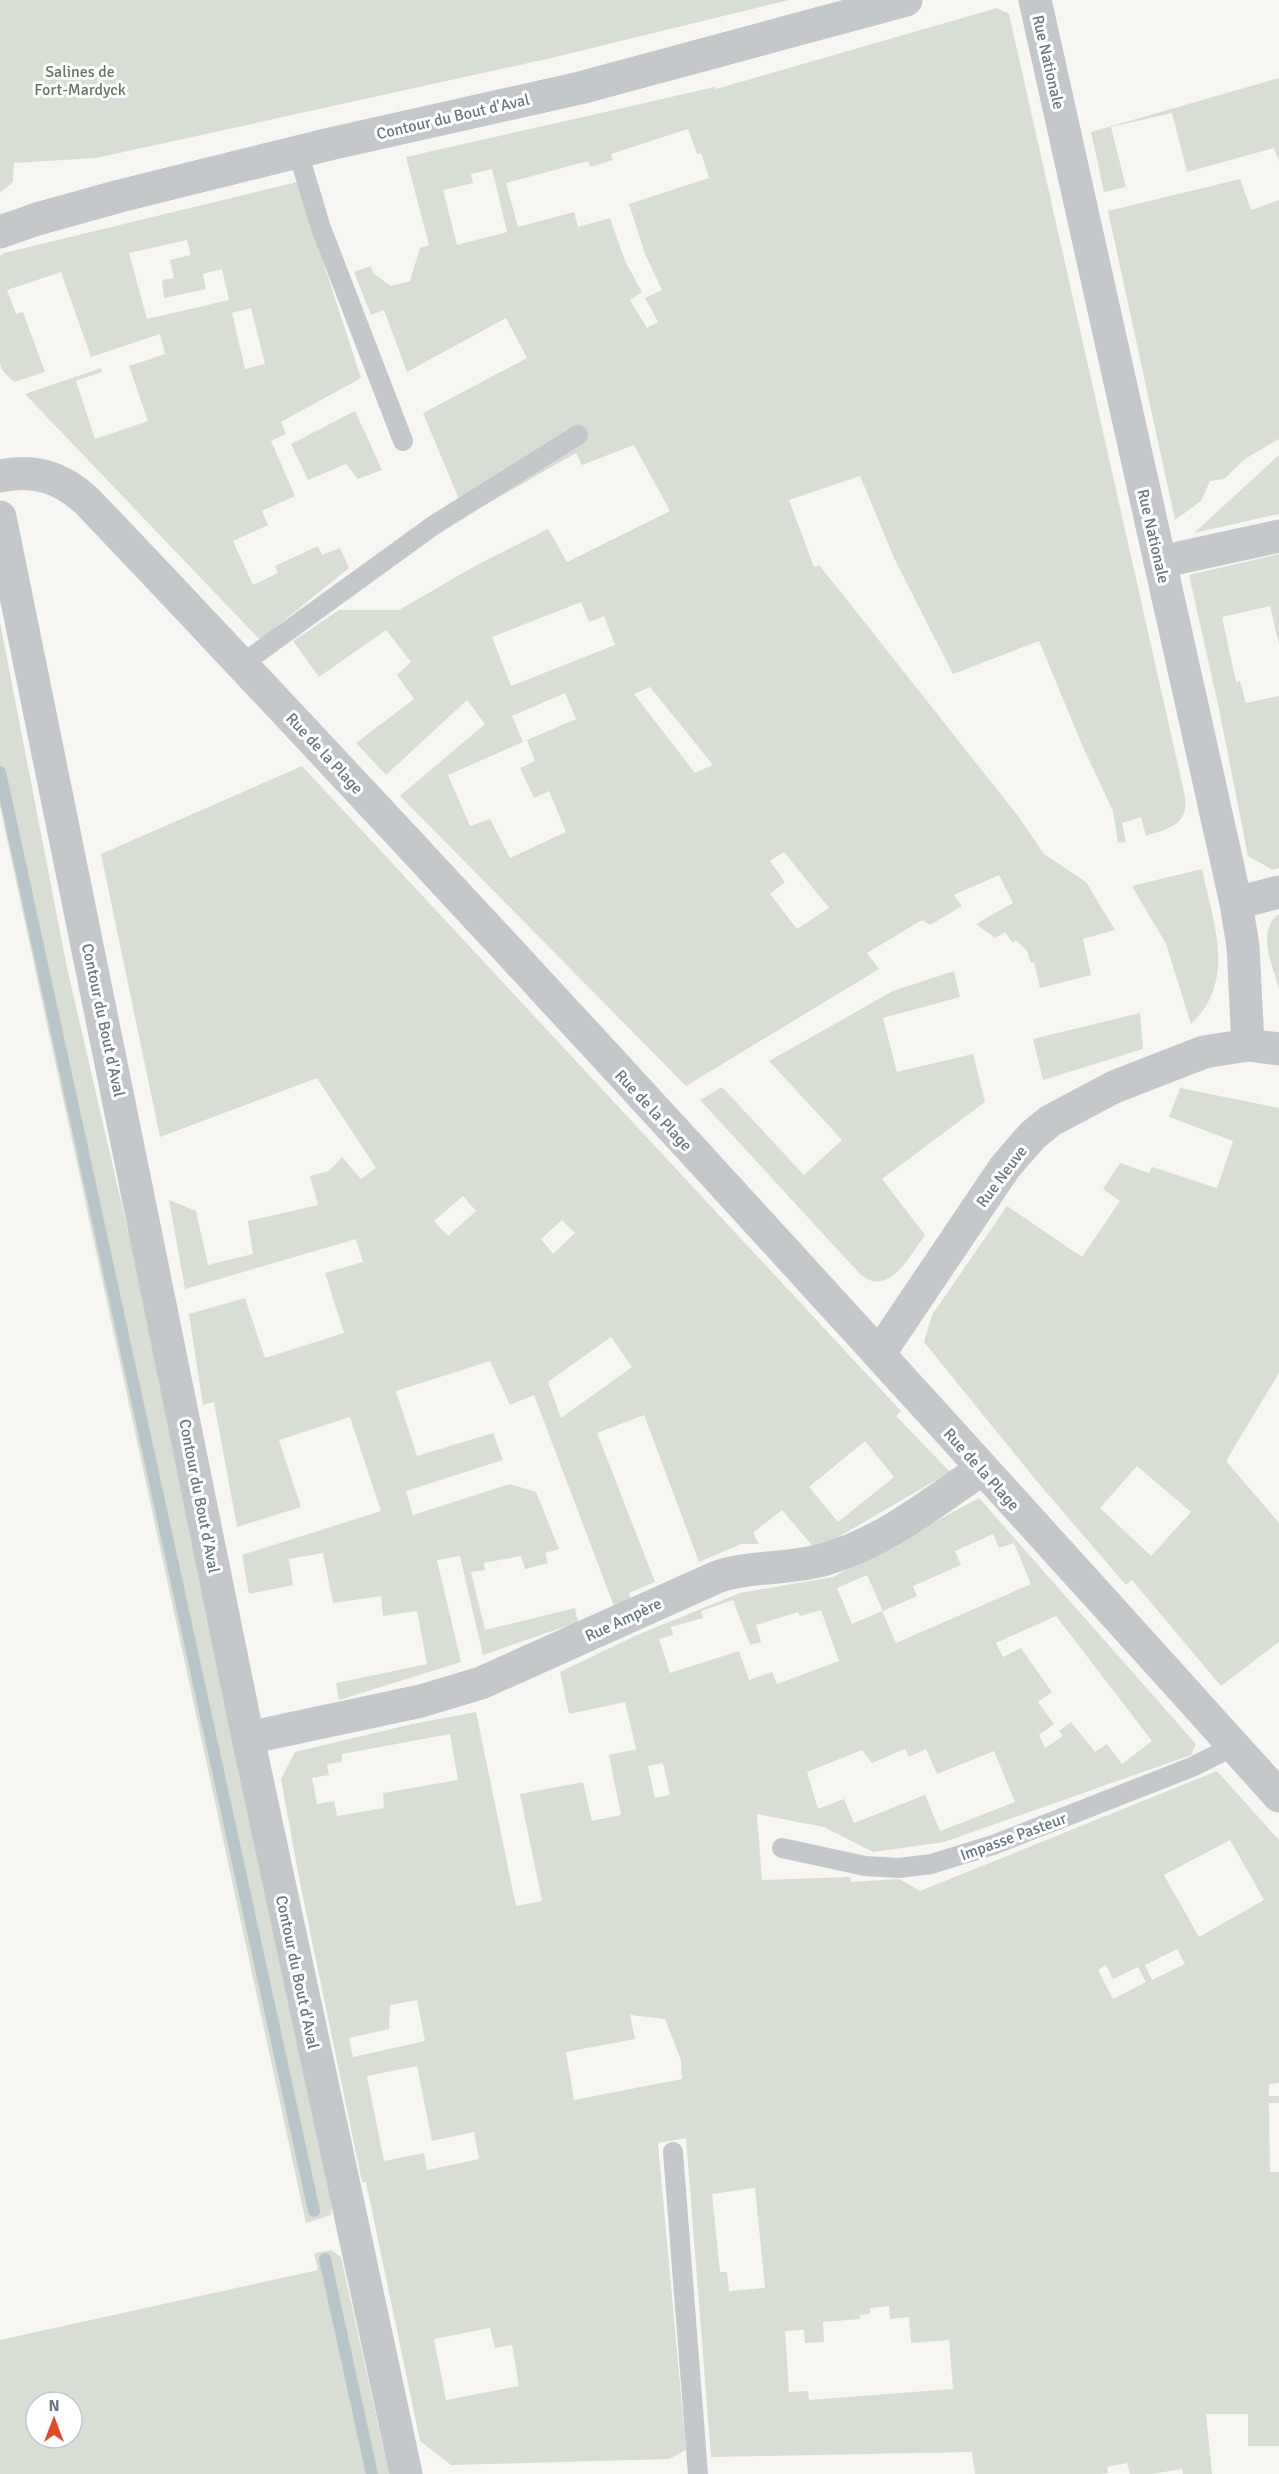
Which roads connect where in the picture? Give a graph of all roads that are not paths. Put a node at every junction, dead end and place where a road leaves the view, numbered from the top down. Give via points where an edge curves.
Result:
1 (906, 0) edge
2 (1035, 0) edge
3 (298, 152) junction
4 (0, 232) edge
5 (578, 435) dead end
6 (403, 441) dead end
7 (0, 476) edge
8 (0, 517) edge
9 (1279, 536) edge
10 (1160, 561) junction
11 (242, 664) junction
12 (1279, 892) edge
13 (1236, 903) junction
14 (1264, 1047) edge
15 (879, 1354) junction
16 (982, 1469) junction
17 (248, 1738) junction
18 (1231, 1743) junction
19 (1279, 1796) edge
20 (782, 1848) dead end
21 (673, 2152) dead end
22 (406, 2474) edge
23 (698, 2474) edge

1 - 3 street, Contour du Bout d'Aval via 580,88
2 - 10 street, Rue Nationale
3 - 4 street, Contour du Bout d'Aval via 87,204
3 - 6 lane via 321,228
5 - 11 lane via 434,525
7 - 11 street, Rue de la Plage via 44,474 75,490
8 - 17 street, Contour du Bout d'Aval
9 - 10 street
10 - 13 street, Rue Nationale
11 - 15 street, Rue de la Plage
12 - 13 street
13 - 14 street, Rue Nationale
14 - 15 street, Rue Neuve via 1204,1052 1114,1086 1068,1110 1033,1135 1005,1167
15 - 16 street, Rue de la Plage
16 - 17 street, Rue Ampère via 891,1531 845,1553 824,1560 736,1570 717,1576 481,1683 421,1701
16 - 18 street, Rue de la Plage
17 - 22 street, Contour du Bout d'Aval
18 - 19 street, Rue de la Plage
18 - 20 lane, Impasse Pasteur via 1192,1767 993,1845 931,1864 899,1868 865,1866
21 - 23 lane

